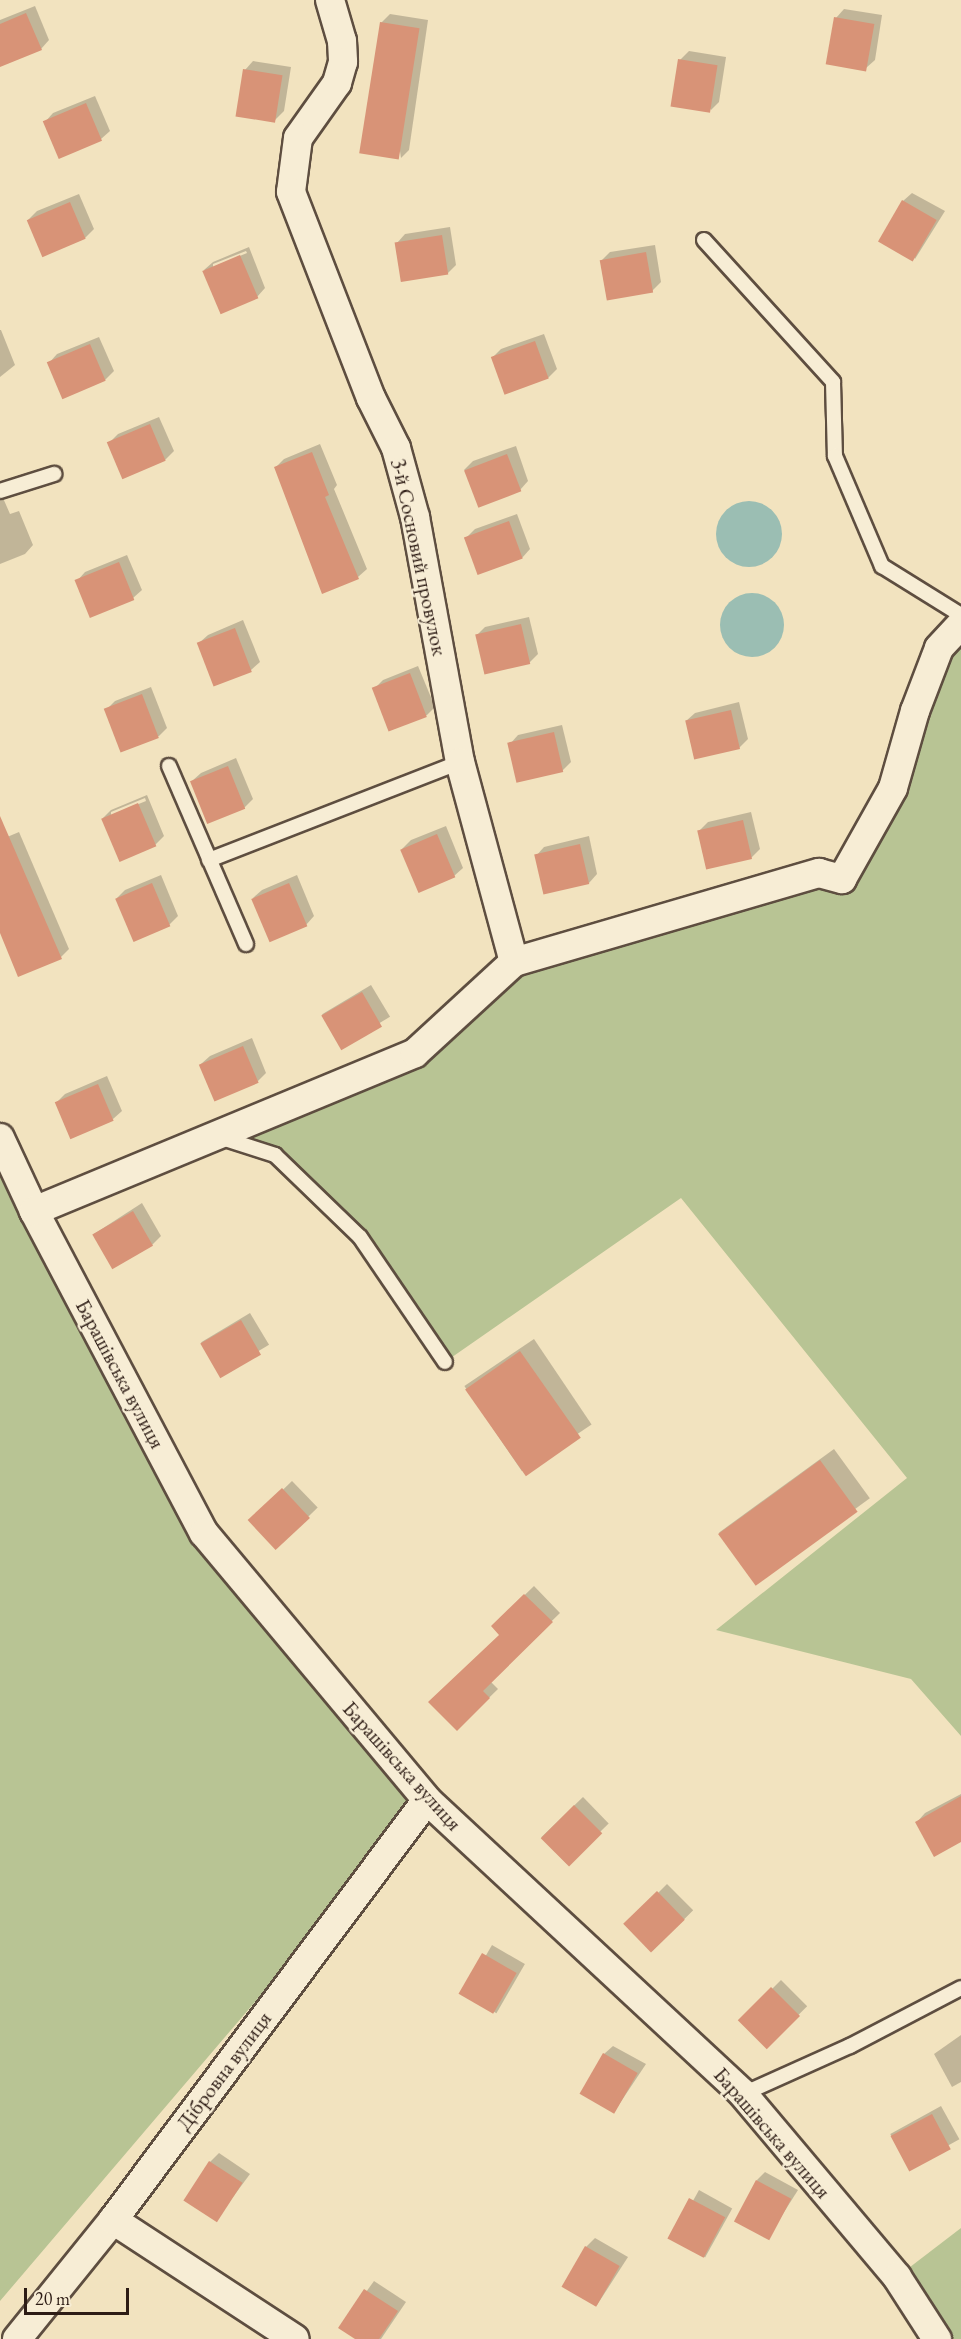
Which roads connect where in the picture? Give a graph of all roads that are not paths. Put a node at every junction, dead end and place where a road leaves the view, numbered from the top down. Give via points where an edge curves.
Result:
1 (330, 0) edge
2 (704, 240) dead end
3 (54, 474) dead end
4 (0, 491) edge
5 (961, 615) edge
6 (961, 624) edge
7 (460, 762) junction
8 (169, 766) dead end
9 (209, 860) junction
10 (246, 944) dead end
11 (514, 962) junction
12 (214, 1135) junction
13 (0, 1138) edge
14 (34, 1211) junction
15 (445, 1362) dead end
16 (427, 1800) junction
17 (961, 1988) edge
18 (743, 2094) junction
19 (113, 2220) junction
20 (17, 2339) edge
21 (295, 2339) edge
22 (937, 2339) edge

1 - 7 street, 3-й Сосновий провулок via 342,41 343,62 337,83 298,138 291,192 371,398 396,448 415,517
2 - 5 lane via 833,382 835,456 882,566
3 - 4 lane
6 - 11 street via 939,648 915,711 893,788 842,879 819,873
7 - 9 lane
7 - 11 street, 3-й Сосновий провулок
8 - 9 lane
9 - 10 lane
11 - 12 street via 415,1053
12 - 14 street
12 - 15 lane via 275,1155 360,1237
13 - 14 street, Барашівська вулиця
14 - 16 street, Барашівська вулиця via 204,1533
16 - 18 street, Барашівська вулиця
16 - 19 street, Дібровна вулиця
17 - 18 lane via 850,2046
18 - 22 street, Барашівська вулиця via 897,2277
19 - 20 street, Дібровна вулиця
19 - 21 street

